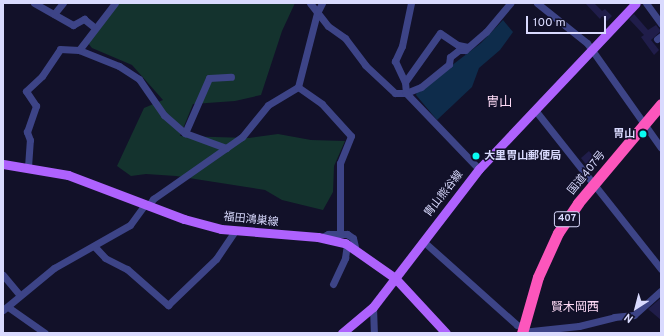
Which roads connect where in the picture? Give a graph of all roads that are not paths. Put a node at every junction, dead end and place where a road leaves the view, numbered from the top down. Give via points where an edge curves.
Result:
1 (34, 3) edge
2 (63, 3) edge
3 (115, 3) edge
4 (310, 3) edge
5 (322, 3) edge
6 (411, 3) edge
7 (510, 3) edge
8 (537, 3) edge
9 (636, 3) edge
10 (646, 3) edge
11 (317, 13) junction
12 (54, 14) junction
13 (660, 19) edge
14 (95, 28) junction
15 (468, 48) junction
16 (591, 49) junction
17 (79, 50) junction
18 (232, 77) dead end
19 (405, 82) junction
20 (298, 88) junction
21 (406, 93) junction
22 (661, 104) edge
23 (535, 110) junction
24 (645, 123) junction
25 (185, 133) junction
26 (226, 148) junction
27 (661, 148) edge
28 (3, 164) edge
29 (28, 167) junction
30 (479, 169) junction
31 (595, 183) junction
32 (147, 205) junction
33 (234, 232) junction
34 (340, 233) junction
35 (322, 238) junction
36 (423, 241) junction
37 (351, 245) junction
38 (94, 246) junction
39 (661, 269) edge
40 (3, 275) edge
41 (395, 278) junction
42 (333, 284) dead end
43 (661, 291) edge
44 (20, 295) junction
45 (373, 307) junction
46 (6, 308) edge
47 (523, 331) edge
48 (565, 331) edge
49 (45, 333) edge
50 (342, 333) edge
51 (374, 333) edge
52 (446, 333) edge

1 - 12 street
2 - 12 street
3 - 14 street
4 - 11 street
5 - 11 street
6 - 19 street via 402,46 395,61
7 - 15 street via 486,32
8 - 16 street
9 - 16 main road, 胄山熊谷線
10 - 13 street
11 - 20 street
11 - 21 street via 328,26 345,38 357,57 395,92
12 - 14 street via 73,25 84,19
14 - 17 street
15 - 19 street via 458,45 440,33
15 - 21 street via 459,50 450,57 449,64 421,87
16 - 23 main road, 胄山熊谷線
16 - 24 street
17 - 25 street via 119,66 139,79 164,116
17 - 29 street via 60,49 42,76 26,91 36,106 27,132 30,140
18 - 25 street via 209,78
19 - 21 street
20 - 26 street via 268,105 254,126
20 - 34 street via 317,100 351,136 340,163
21 - 30 street
22 - 24 highway, 国道407号 / 407
23 - 30 main road, 胄山熊谷線
23 - 31 street
24 - 27 street
24 - 31 highway, 国道407号 / 407
25 - 26 street
26 - 32 street
28 - 29 main road, 福田鴻巣線
29 - 32 main road, 福田鴻巣線 via 68,175
30 - 36 main road, 胄山熊谷線
31 - 39 street
31 - 47 highway, 国道407号 / 407 via 571,214 551,247 538,277
32 - 33 main road, 福田鴻巣線 via 201,224
32 - 38 street via 130,225
33 - 35 main road, 福田鴻巣線
33 - 38 street via 216,259 168,305 127,269 105,258
34 - 35 street via 328,234
34 - 37 street via 353,238
35 - 37 main road, 福田鴻巣線
36 - 41 main road, 胄山熊谷線
36 - 47 street
37 - 41 main road, 福田鴻巣線
37 - 42 street
38 - 44 street via 54,268
40 - 44 street
41 - 45 main road, 胄山熊谷線
41 - 52 main road, 福田鴻巣線
43 - 48 street via 634,315 614,317
44 - 46 street
45 - 50 main road, 胄山熊谷線
45 - 51 street
46 - 49 street
47 - 48 street

